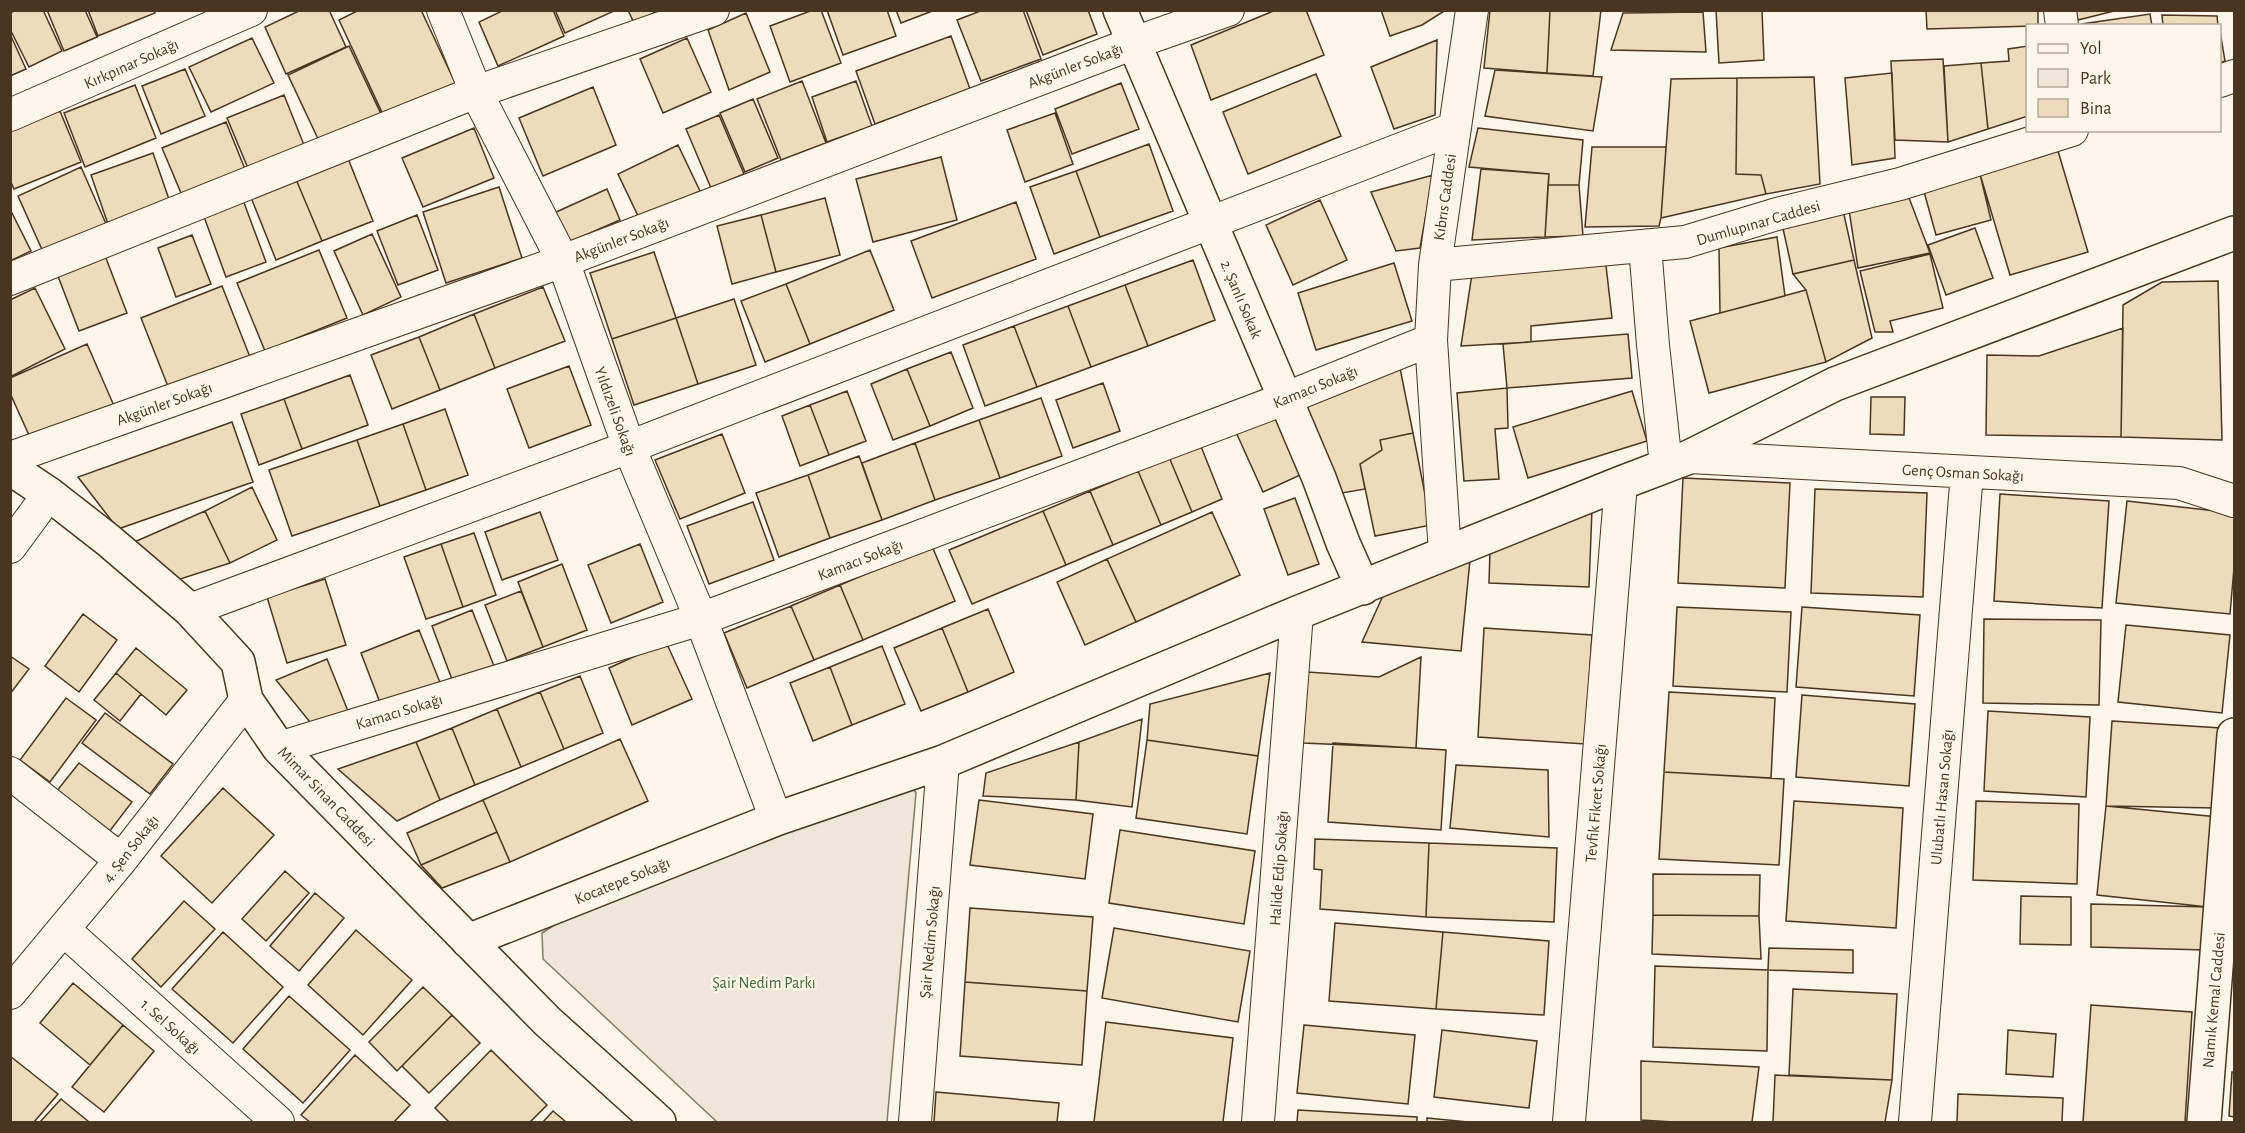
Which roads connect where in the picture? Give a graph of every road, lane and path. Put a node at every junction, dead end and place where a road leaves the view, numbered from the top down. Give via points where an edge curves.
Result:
1 (251, 10) edge
2 (443, 10) edge
3 (713, 10) edge
4 (1120, 10) edge
5 (1228, 10) edge
6 (1472, 10) edge
7 (1134, 43) junction
8 (476, 93) junction
9 (10, 115) edge
10 (1453, 129) junction
11 (2066, 132) edge
12 (1211, 224) junction
13 (2235, 233) edge
14 (1645, 246) junction
15 (563, 261) junction
16 (1435, 265) junction
17 (10, 279) edge
18 (1431, 340) junction
19 (1284, 399) junction
20 (629, 447) junction
21 (10, 458) edge
22 (1678, 461) junction
23 (10, 468) edge
24 (1967, 472) junction
25 (1621, 483) junction
26 (49, 494) junction
27 (2235, 501) edge
28 (10, 547) edge
29 (1445, 554) junction
30 (1363, 588) junction
31 (190, 610) junction
32 (1297, 613) junction
33 (701, 619) junction
34 (246, 700) junction
35 (2235, 735) edge
36 (279, 748) junction
37 (943, 762) junction
38 (10, 773) edge
39 (776, 819) junction
40 (121, 860) junction
41 (64, 930) junction
42 (468, 940) junction
43 (10, 993) edge
44 (278, 1122) edge
45 (659, 1122) edge
46 (915, 1122) edge
47 (1258, 1122) edge
48 (1569, 1122) edge
49 (1915, 1122) edge
50 (2204, 1122) edge

1 - 9 street, Kırkpınar Sokağı
2 - 8 street, Yıldızeli Sokağı
3 - 8 street
4 - 7 street, 2. Şanlı Sokak
5 - 7 street, Akgünler Sokağı
6 - 10 street, Kıbrıs Caddesi
7 - 12 street, 2. Şanlı Sokak
7 - 15 street, Akgünler Sokağı
8 - 15 street, Yıldızeli Sokağı
8 - 17 street
10 - 12 street
10 - 16 street, Kıbrıs Caddesi
11 - 14 street, Dumlupınar Caddesi via 1900,184 1777,214 1685,242
12 - 19 street, 2. Şanlı Sokak
12 - 20 street
13 - 22 street, Kocatepe Sokağı via 1835,384
14 - 16 street, Dumlupınar Caddesi
14 - 22 street via 1653,345
15 - 20 street, Yıldızeli Sokağı
15 - 21 street, Akgünler Sokağı
16 - 18 street, Kıbrıs Caddesi
18 - 19 street, Kamacı Sokağı
18 - 29 street, Kıbrıs Caddesi
19 - 30 street, 2. Şanlı Sokak
19 - 33 street, Kamacı Sokağı
20 - 31 street
20 - 33 street, Yıldızeli Sokağı
22 - 24 street, Genç Osman Sokağı
22 - 25 street, Kocatepe Sokağı
23 - 26 street, Mimar Sinan Caddesi
24 - 27 street, Genç Osman Sokağı via 2179,483
24 - 49 street, Ulubatlı Hasan Sokağı
25 - 29 street, Kocatepe Sokağı
25 - 48 street, Tevfik Fikret Sokağı
26 - 28 street
26 - 31 street, Mimar Sinan Caddesi
29 - 30 street, Kocatepe Sokağı
30 - 32 street, Kocatepe Sokağı
31 - 34 street, Mimar Sinan Caddesi via 238,662
32 - 37 street, Kocatepe Sokağı
32 - 47 street, Halide Edip Sokağı
33 - 36 street, Kamacı Sokağı
33 - 39 street, Yıldızeli Sokağı
34 - 36 street, Mimar Sinan Caddesi
34 - 40 street, 4. Şen Sokağı
35 - 50 street, Namık Kemal Caddesi
36 - 42 street, Mimar Sinan Caddesi
37 - 39 street, Kocatepe Sokağı
37 - 46 street, Şair Nedim Sokağı
38 - 40 street
39 - 42 street, Kocatepe Sokağı
40 - 41 street, 4. Şen Sokağı
41 - 43 street, 4. Şen Sokağı
41 - 44 street, 1. Sel Sokağı
42 - 45 street, Mimar Sinan Caddesi via 547,1021

